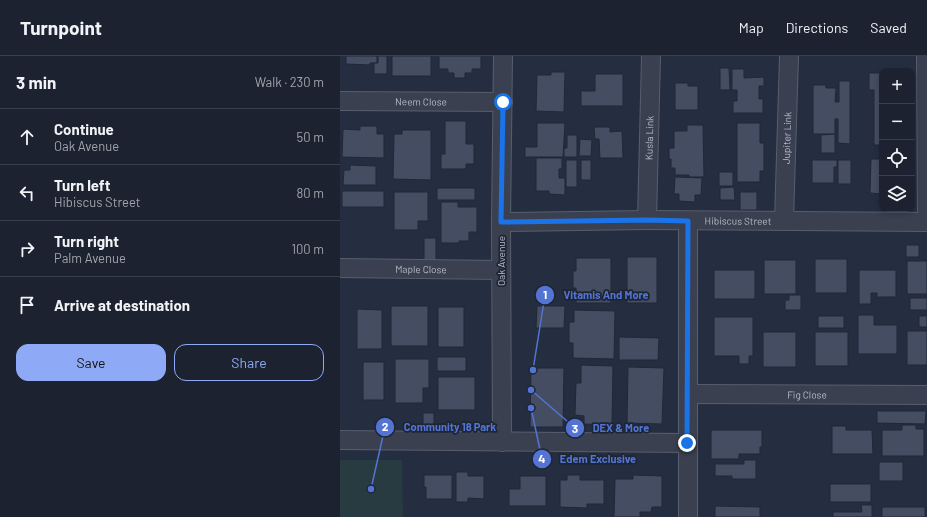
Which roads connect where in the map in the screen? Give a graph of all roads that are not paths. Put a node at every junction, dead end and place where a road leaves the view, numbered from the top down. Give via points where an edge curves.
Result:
1 (504, 56) edge
2 (651, 56) edge
3 (789, 56) edge
4 (926, 56) edge
5 (340, 101) edge
6 (503, 102) junction
7 (647, 220) junction
8 (688, 221) junction
9 (784, 221) junction
10 (501, 222) junction
11 (927, 222) edge
12 (340, 268) edge
13 (501, 270) junction
14 (688, 394) junction
15 (927, 395) edge
16 (340, 440) edge
17 (502, 442) junction
18 (687, 443) junction
19 (688, 517) edge

1 - 6 street, Oak Avenue
2 - 7 street, Kusla Link
3 - 9 street, Jupiter Link
4 - 11 street
5 - 6 street, Neem Close
6 - 10 street, Oak Avenue
7 - 8 street, Hibiscus Street
7 - 10 street, Hibiscus Street
8 - 9 street, Hibiscus Street
8 - 14 street
9 - 11 street, Hibiscus Street
10 - 13 street, Oak Avenue
12 - 13 street, Maple Close
13 - 17 street, Oak Avenue
14 - 15 street, Fig Close
14 - 18 street
16 - 17 street
17 - 18 street
18 - 19 street

